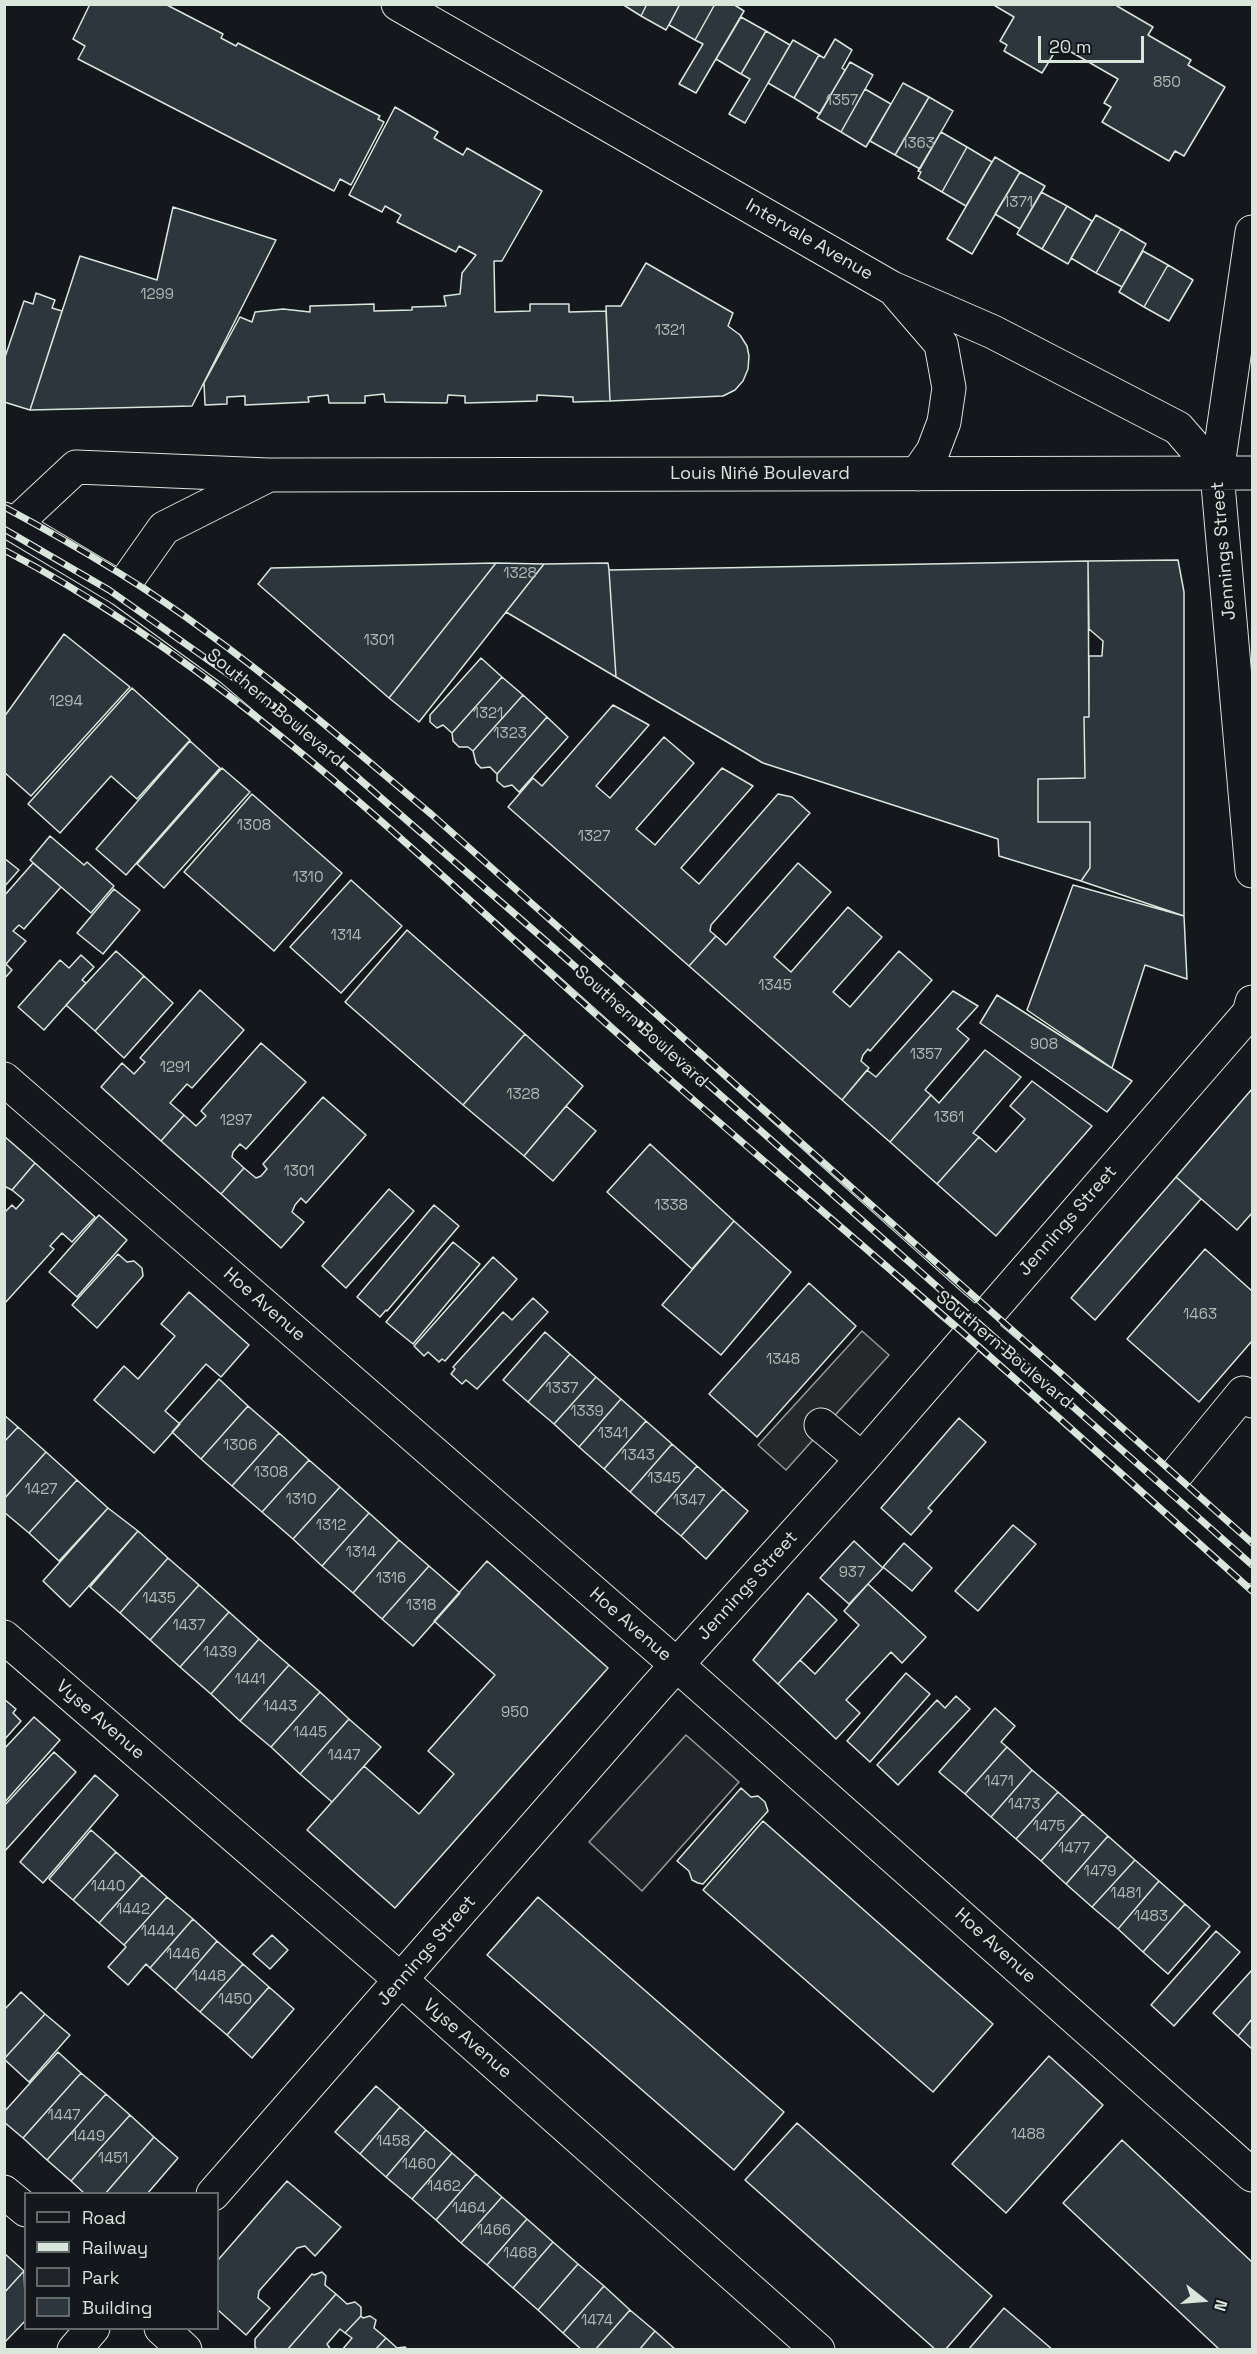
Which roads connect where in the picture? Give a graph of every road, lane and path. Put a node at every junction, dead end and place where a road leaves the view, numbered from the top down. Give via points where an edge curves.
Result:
1 (398, 4) edge
2 (1252, 232) edge
3 (892, 288) junction
4 (1252, 472) edge
5 (1217, 473) junction
6 (917, 474) junction
7 (268, 475) junction
8 (10, 521) edge
9 (121, 589) junction
10 (1252, 871) edge
11 (1252, 1002) edge
12 (4, 1079) edge
13 (977, 1326) junction
14 (1249, 1392) edge
15 (820, 1425) dead end
16 (862, 1459) junction
17 (1165, 1488) junction
18 (1252, 1568) edge
19 (4, 1637) edge
20 (677, 1665) junction
21 (401, 1980) junction
22 (1252, 2175) edge
23 (4, 2192) edge
24 (214, 2192) edge
25 (24, 2208) edge
26 (91, 2330) edge
27 (163, 2330) edge
28 (74, 2349) edge
29 (185, 2349) edge
30 (818, 2349) edge

1 - 3 street, Intervale Avenue
2 - 5 street, Jennings Street
3 - 5 street, Intervale Avenue via 993,332 1178,428
3 - 6 street via 941,344 949,388 944,422 933,451
4 - 5 street, Louis Niñé Boulevard
5 - 6 street, Louis Niñé Boulevard
5 - 10 street, Jennings Street
6 - 7 street, Louis Niñé Boulevard
7 - 8 street, Louis Niñé Boulevard via 76,467
7 - 9 street, Louis Niñé Boulevard via 164,528
8 - 9 street, Southern Boulevard
9 - 13 street, Southern Boulevard via 231,669 447,853
11 - 13 street, Jennings Street via 1250,1013
12 - 20 street, Hoe Avenue
13 - 16 street, Jennings Street
13 - 17 street, Southern Boulevard
14 - 17 street
15 - 16 street
16 - 20 street, Jennings Street
17 - 18 street, Southern Boulevard
19 - 21 street, Vyse Avenue
20 - 21 street, Jennings Street
20 - 22 street, Hoe Avenue
21 - 24 street, Jennings Street
21 - 30 street, Vyse Avenue
23 - 25 street
26 - 28 street
27 - 29 street

